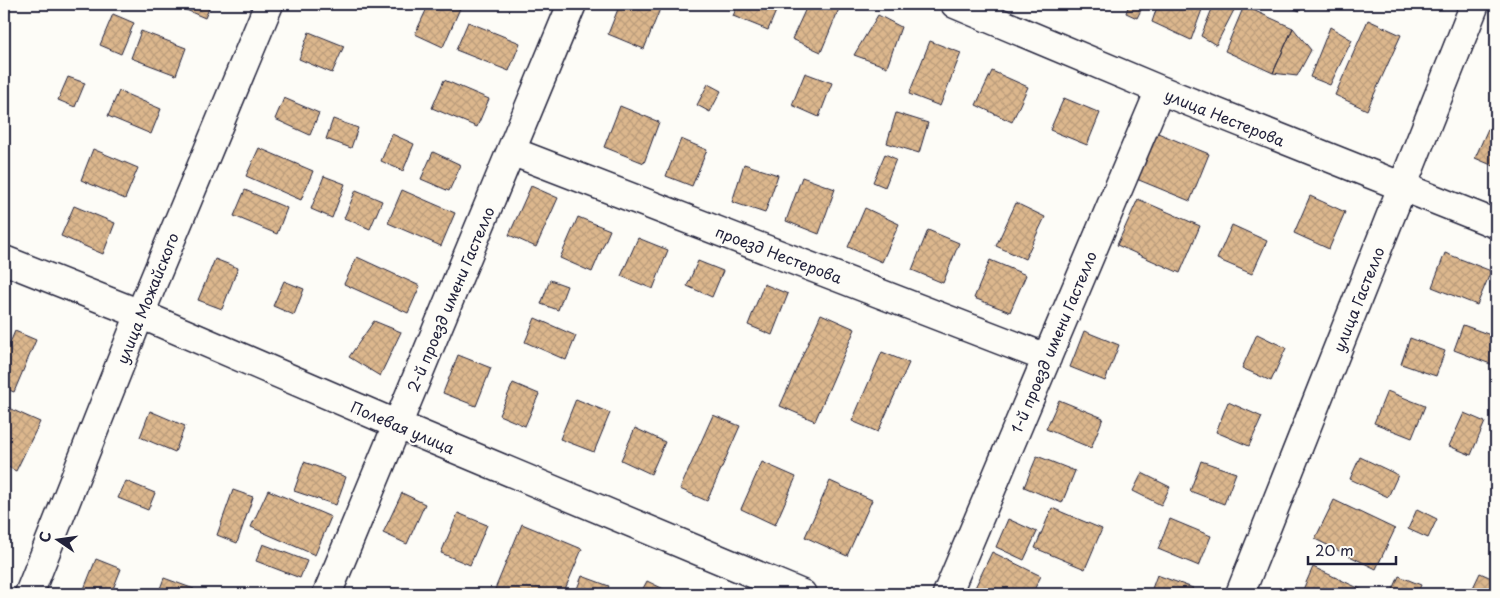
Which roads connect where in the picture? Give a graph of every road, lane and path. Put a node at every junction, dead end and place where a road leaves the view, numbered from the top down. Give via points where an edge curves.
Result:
1 (268, 4) edge
2 (572, 4) edge
3 (955, 4) edge
4 (1475, 4) edge
5 (1160, 90) junction
6 (512, 151) junction
7 (1403, 188) junction
8 (1496, 224) edge
9 (4, 260) edge
10 (140, 314) junction
11 (1047, 358) junction
12 (398, 425) junction
13 (29, 594) edge
14 (327, 594) edge
15 (802, 594) edge
16 (947, 594) edge
17 (1240, 594) edge

1 - 10 street, улица Можайского
2 - 6 street, 2-й проезд имени Гастелло
3 - 5 street, улица Нестерова
4 - 7 street, улица Гастелло
5 - 7 street, улица Нестерова
5 - 11 street, 1-й проезд имени Гастелло
6 - 11 street, проезд Нестерова
6 - 12 street, 2-й проезд имени Гастелло
7 - 8 street, улица Нестерова
7 - 17 street, улица Гастелло
9 - 10 street, Полевая улица
10 - 12 street, Полевая улица
10 - 13 street, улица Можайского
11 - 16 street, 1-й проезд имени Гастелло
12 - 14 street, 2-й проезд имени Гастелло
12 - 15 street, Полевая улица

